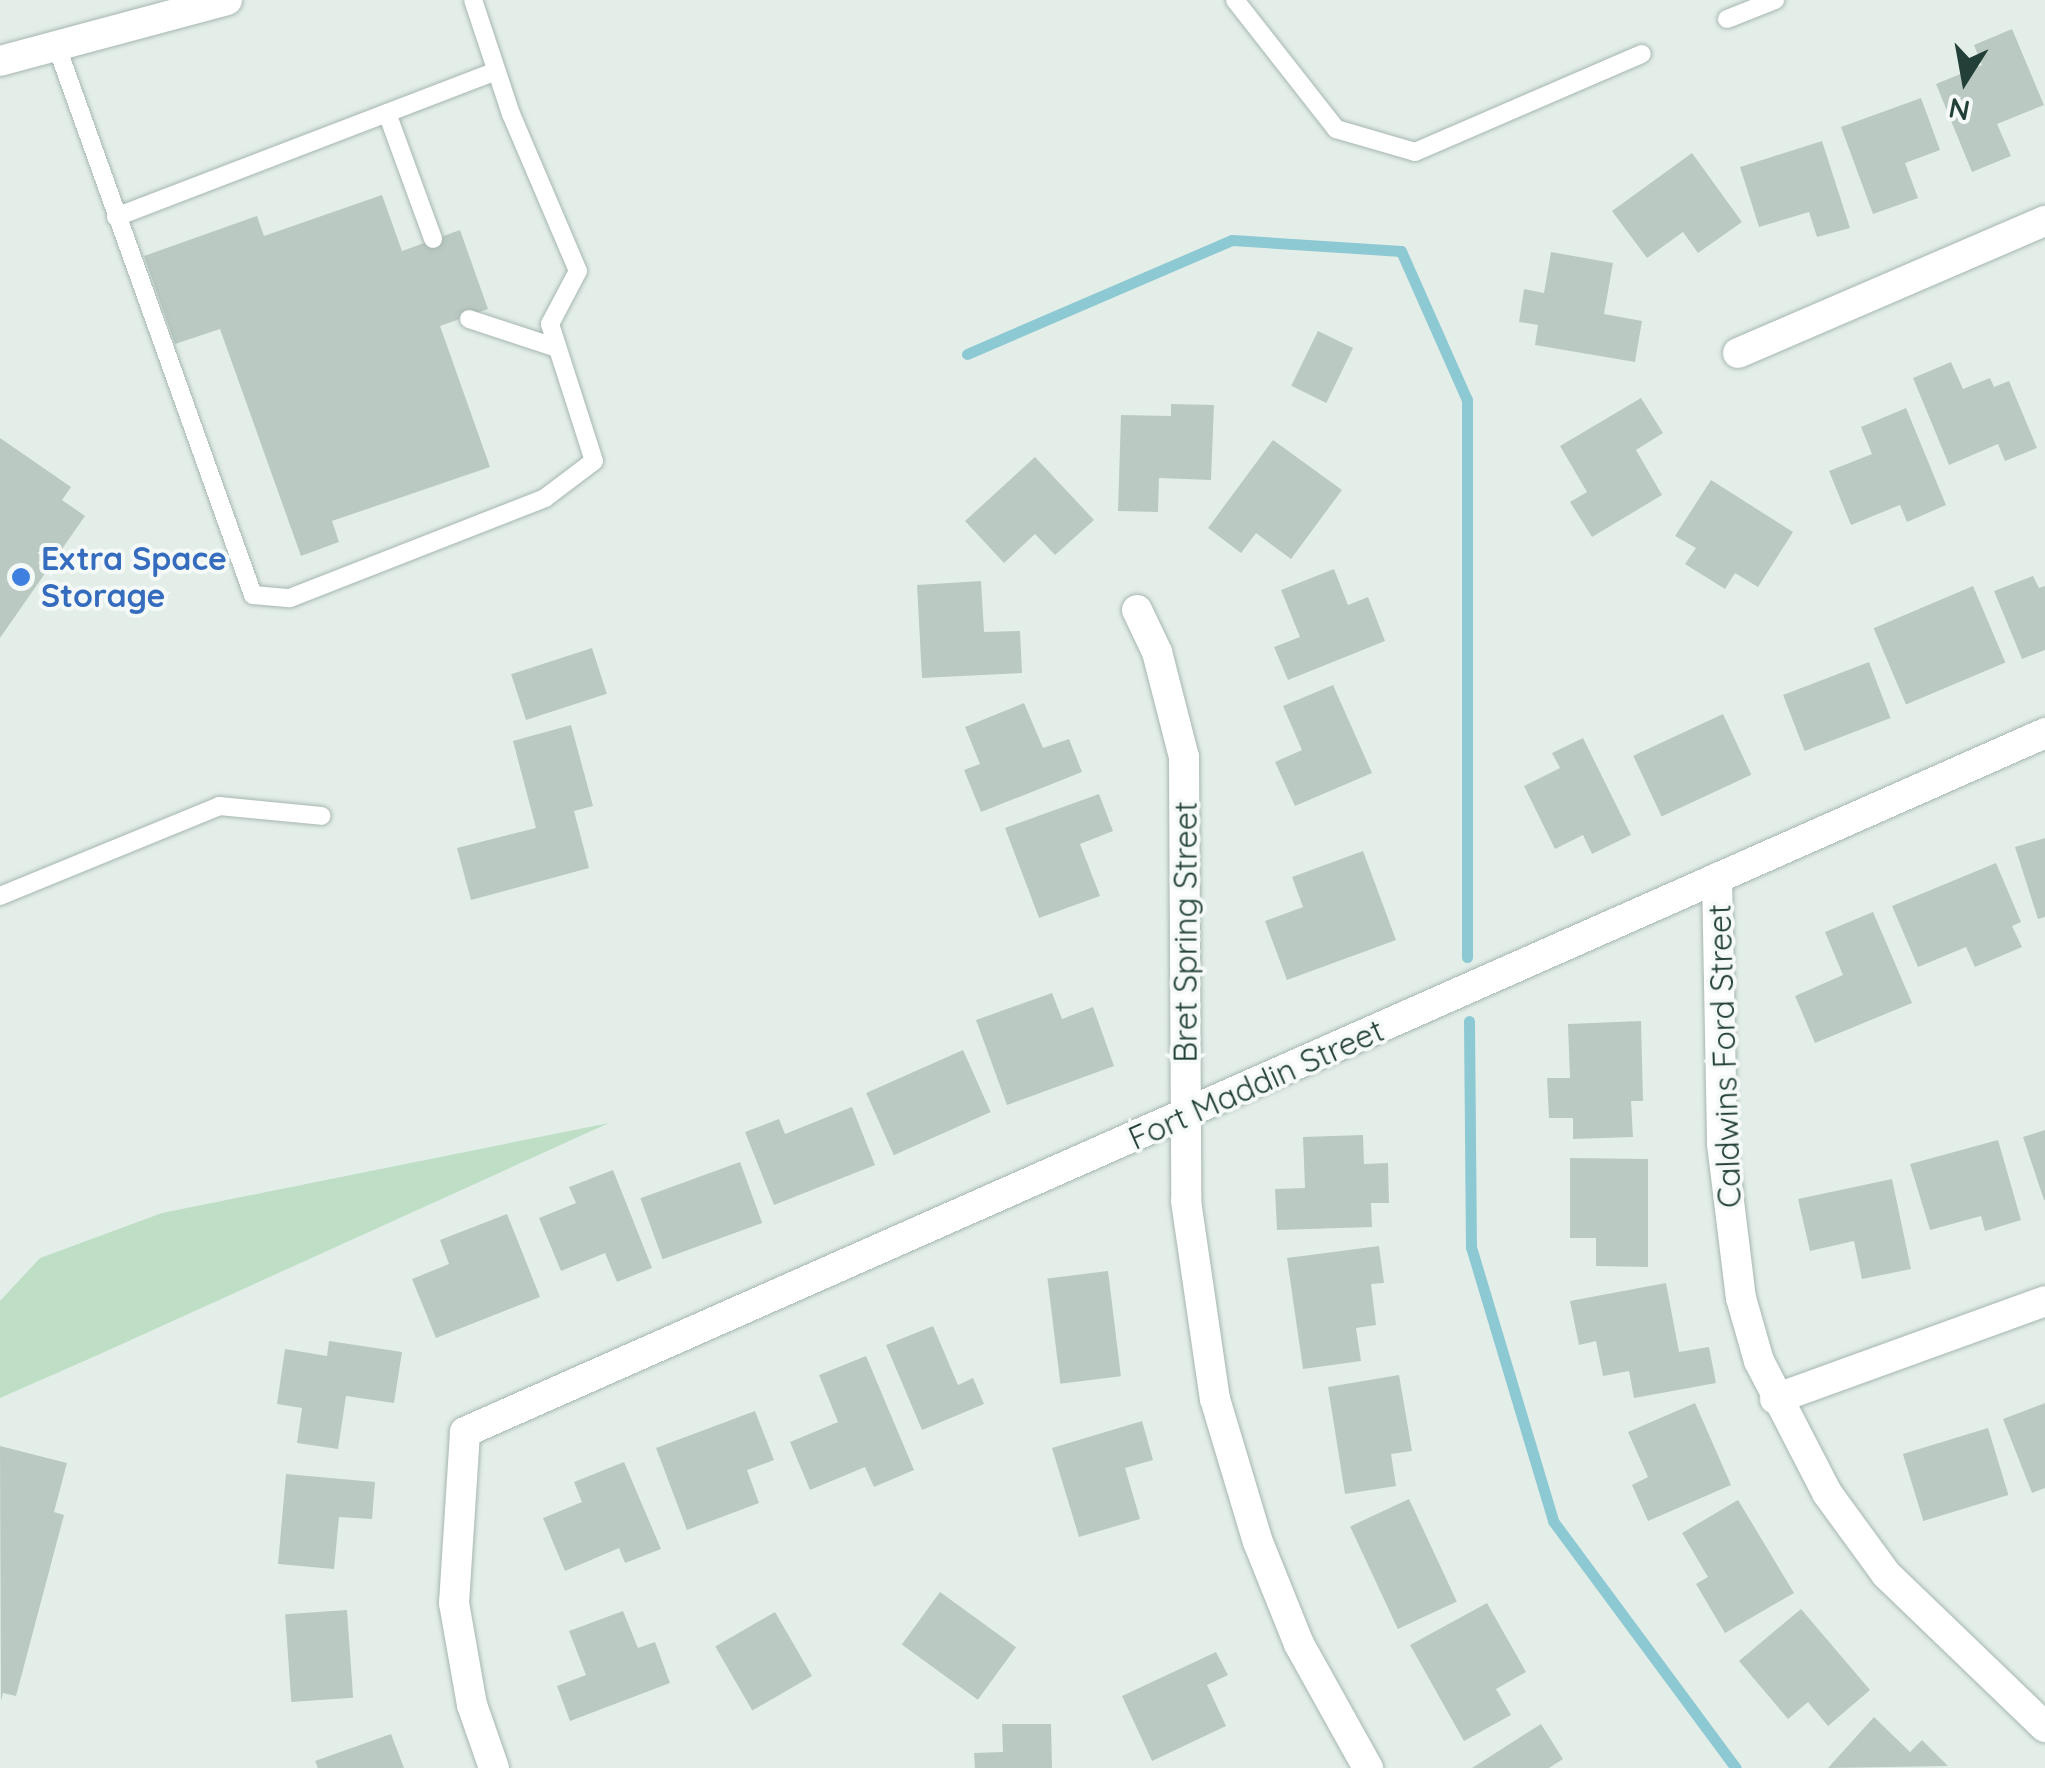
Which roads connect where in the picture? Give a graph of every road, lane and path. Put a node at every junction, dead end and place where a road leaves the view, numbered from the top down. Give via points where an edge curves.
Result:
1 (227, 0) edge
2 (473, 0) edge
3 (1236, 0) edge
4 (1775, 0) edge
5 (1727, 19) dead end
6 (57, 47) junction
7 (1642, 54) dead end
8 (0, 61) edge
9 (496, 72) junction
10 (388, 113) junction
11 (116, 217) junction
12 (2045, 221) edge
13 (432, 239) dead end
14 (470, 319) dead end
15 (557, 348) junction
16 (1738, 353) dead end
17 (1137, 610) dead end
18 (2045, 733) edge
19 (322, 816) dead end
20 (1718, 878) junction
21 (0, 896) edge
22 (1185, 1115) junction
23 (2045, 1301) edge
24 (1775, 1398) junction
25 (2045, 1727) edge
26 (494, 1768) edge
27 (1368, 1768) edge

1 - 6 street
2 - 9 lane
3 - 7 lane via 1336,129 1415,152
4 - 5 lane
6 - 8 street
6 - 11 lane
9 - 10 lane
9 - 15 lane via 578,271 550,324
10 - 11 lane
10 - 13 lane
11 - 15 lane via 253,595 290,598 544,498 594,460
12 - 16 street
14 - 15 lane
17 - 22 street, Bret Spring Street via 1157,652 1184,757
18 - 20 street, Fort Maddin Street
19 - 21 lane via 219,806
20 - 22 street, Fort Maddin Street
20 - 24 street, Caldwins Ford Street via 1729,1218 1741,1298
22 - 26 street, Fort Maddin Street via 466,1432 454,1604 472,1705
22 - 27 street, Bret Spring Street via 1186,1201 1215,1399 1258,1542 1299,1644
23 - 24 street
24 - 25 street, Caldwins Ford Street via 1827,1493 1886,1574

